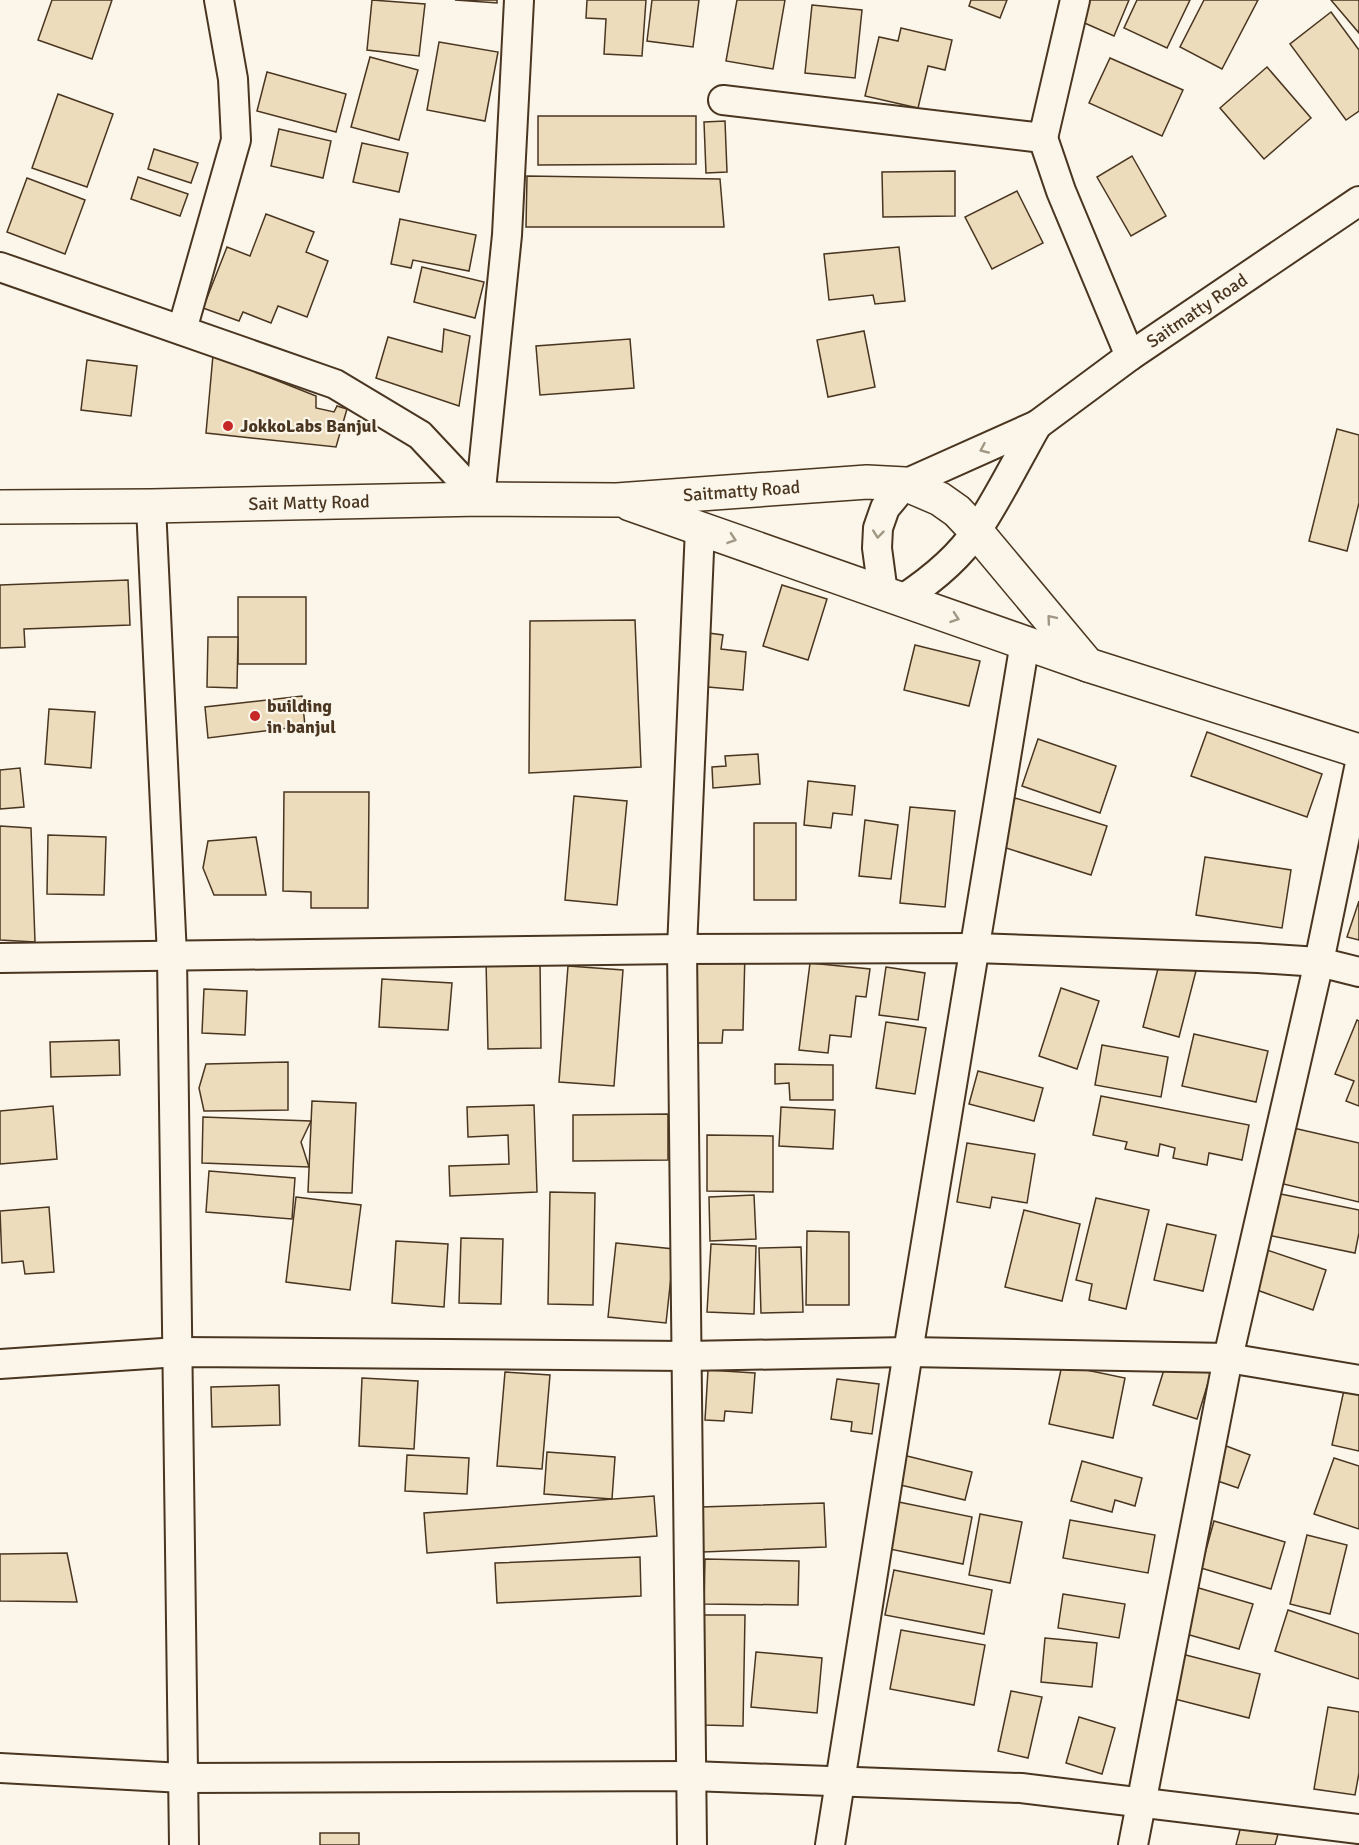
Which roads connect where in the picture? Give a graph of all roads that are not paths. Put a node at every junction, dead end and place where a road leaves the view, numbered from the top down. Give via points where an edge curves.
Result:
1 (219, 0) edge
2 (519, 0) edge
3 (1075, 0) edge
4 (723, 100) dead end
5 (1043, 138) junction
6 (1359, 201) edge
7 (0, 267) edge
8 (182, 330) junction
9 (1130, 356) junction
10 (1037, 425) junction
11 (905, 484) junction
12 (480, 499) junction
13 (617, 500) junction
14 (150, 506) junction
15 (0, 507) edge
16 (700, 528) junction
17 (976, 531) junction
18 (893, 596) junction
19 (1025, 642) junction
20 (1088, 664) junction
21 (1359, 751) edge
22 (1359, 768) edge
23 (974, 948) junction
24 (682, 949) junction
25 (172, 956) junction
26 (0, 958) edge
27 (1319, 962) junction
28 (1359, 972) edge
29 (178, 1352) junction
30 (908, 1352) junction
31 (686, 1356) junction
32 (1228, 1359) junction
33 (0, 1364) edge
34 (1359, 1380) edge
35 (0, 1768) edge
36 (692, 1776) junction
37 (183, 1778) junction
38 (841, 1781) junction
39 (1141, 1803) junction
40 (1359, 1829) edge
41 (184, 1845) edge
42 (692, 1845) edge
43 (830, 1845) edge
44 (1133, 1845) edge

1 - 8 street via 233,79 236,140
2 - 12 street via 507,235
3 - 5 street
4 - 5 street
5 - 9 street
6 - 9 street, Saitmatty Road
7 - 8 street
8 - 12 street via 335,384 420,435
9 - 10 street, Saitmatty Road
10 -> 11 street
10 - 17 street
11 - 13 street, Saitmatty Road via 867,482
11 - 17 street via 940,499
11 -> 18 street via 885,508 878,528 877,548
12 - 13 street, Sait Matty Road
12 - 14 street, Sait Matty Road
13 - 16 street
14 - 15 street, Sait Matty Road
14 - 25 street
16 -> 18 street
16 - 24 street
17 - 18 street via 939,572
20 -> 17 street
18 -> 19 street
19 - 20 street
19 - 23 street
20 - 21 street
22 - 27 street
23 - 24 street
23 - 27 street
23 - 30 street
24 - 25 street
24 - 31 street
25 - 26 street
25 - 29 street
27 - 28 street
27 - 32 street
29 - 31 street
29 - 33 street
29 - 37 street
30 - 31 street
30 - 32 street
30 - 38 street
31 - 36 street
32 - 34 street
32 - 39 street
35 - 37 street
36 - 37 street
36 - 38 street
36 - 42 street
37 - 41 street
38 - 39 street via 1021,1788
38 - 43 street
39 - 40 street
39 - 44 street

